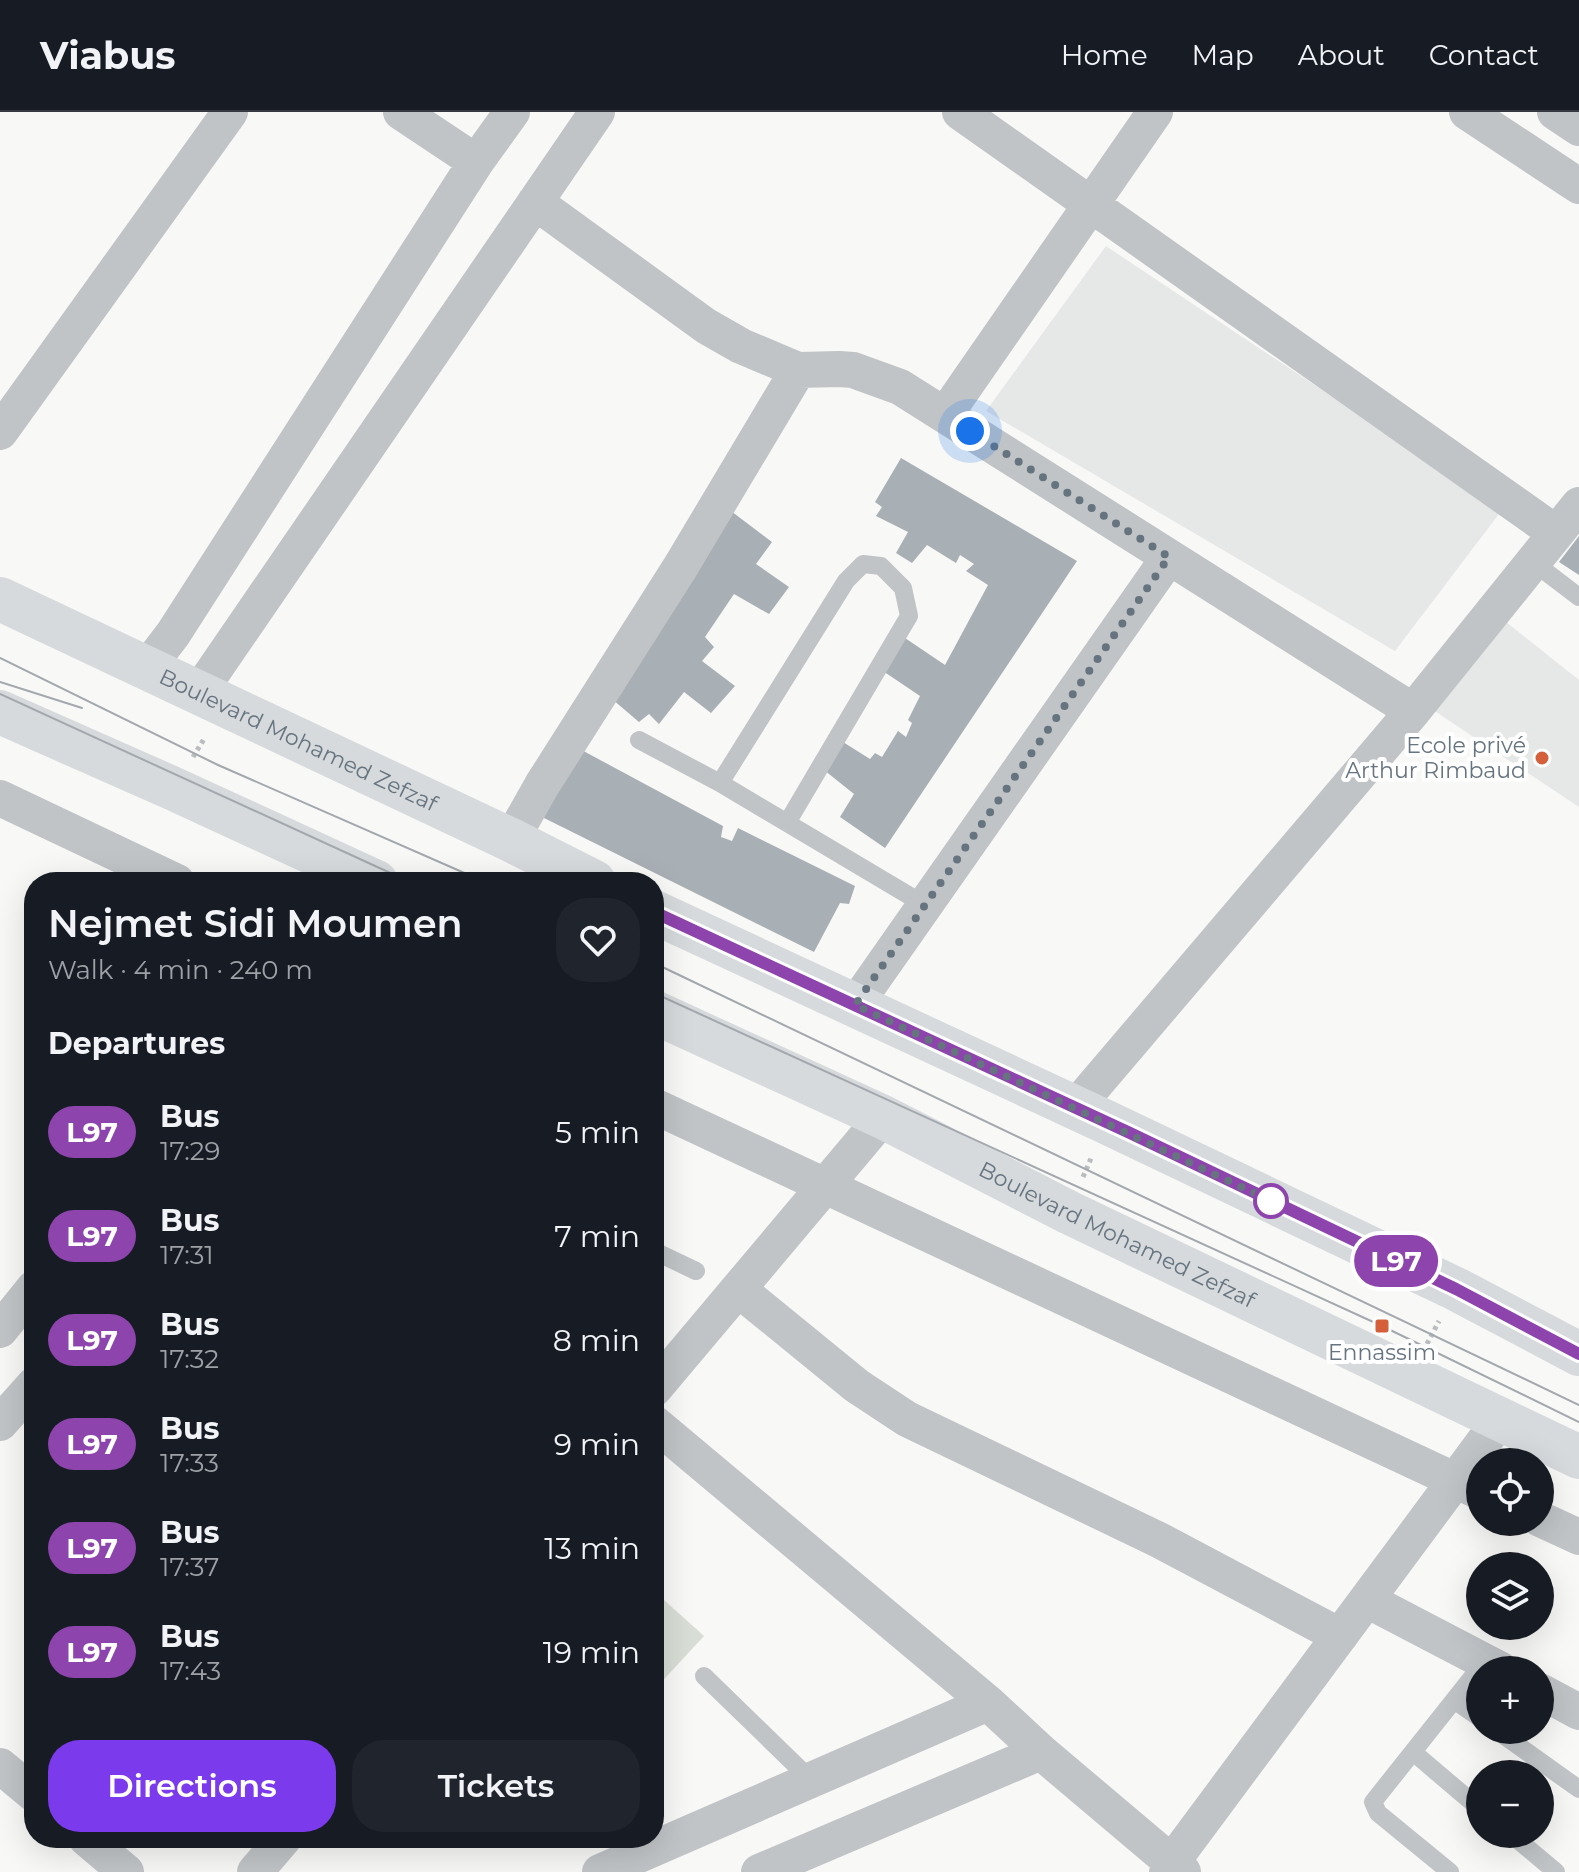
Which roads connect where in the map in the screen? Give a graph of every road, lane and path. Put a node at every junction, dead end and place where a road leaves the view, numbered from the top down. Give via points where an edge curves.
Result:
1 (230, 112) edge
2 (401, 112) edge
3 (512, 112) edge
4 (597, 112) edge
5 (960, 112) edge
6 (1155, 112) edge
7 (1467, 112) edge
8 (1555, 112) edge
9 (1579, 128) edge
10 (476, 162) junction
11 (1579, 186) edge
12 (535, 202) junction
13 (1090, 204) junction
14 (798, 370) junction
15 (945, 415) junction
16 (0, 432) edge
17 (1579, 505) edge
18 (1556, 533) junction
19 (1169, 557) junction
20 (1533, 562) junction
21 (1579, 597) edge
22 (0, 599) edge
23 (147, 668) junction
24 (212, 699) junction
25 (1413, 711) junction
26 (0, 712) edge
27 (639, 740) dead end
28 (720, 783) junction
29 (174, 789) junction
30 (0, 798) edge
31 (787, 823) junction
32 (511, 840) junction
33 (156, 872) edge
34 (349, 872) edge
35 (574, 872) edge
36 (925, 905) junction
37 (664, 917) edge
38 (855, 1005) junction
39 (664, 1017) edge
40 (664, 1111) edge
41 (1091, 1115) junction
42 (883, 1117) junction
43 (826, 1184) junction
44 (1068, 1212) junction
45 (664, 1256) edge
46 (696, 1271) dead end
47 (738, 1289) junction
48 (1456, 1289) junction
49 (24, 1300) edge
50 (0, 1330) edge
51 (1579, 1354) edge
52 (1410, 1376) junction
53 (664, 1377) edge
54 (24, 1396) edge
55 (1500, 1420) junction
56 (0, 1423) edge
57 (664, 1431) edge
58 (1486, 1448) edge
59 (1579, 1457) edge
60 (1466, 1485) edge
61 (1466, 1488) edge
62 (1554, 1525) edge
63 (1579, 1537) edge
64 (1367, 1600) junction
65 (1340, 1636) junction
66 (1476, 1656) edge
67 (704, 1676) dead end
68 (1466, 1689) edge
69 (1554, 1699) edge
70 (1454, 1700) junction
71 (988, 1703) junction
72 (1466, 1708) edge
73 (1579, 1712) edge
74 (1516, 1744) edge
75 (1041, 1752) junction
76 (1413, 1752) junction
77 (0, 1766) edge
78 (811, 1780) junction
79 (24, 1786) edge
80 (1579, 1789) edge
81 (1466, 1797) edge
82 (664, 1842) edge
83 (98, 1848) edge
84 (275, 1848) edge
85 (649, 1848) edge
86 (1528, 1848) edge
87 (620, 1860) edge
88 (1174, 1869) edge
89 (126, 1872) edge
90 (255, 1872) edge
91 (759, 1872) edge
92 (1450, 1872) edge
93 (1556, 1872) edge

1 - 16 street
2 - 10 street
3 - 10 street
4 - 12 street
5 - 13 street
6 - 13 street
7 - 11 street
8 - 9 street
10 - 23 street
12 - 14 street via 706,326
12 - 24 street
13 - 15 street
13 - 18 street
14 - 15 street via 853,370 900,387
14 - 32 street
15 - 19 street
17 - 18 street
18 - 20 street
19 - 25 street
19 - 36 street
20 - 21 lane
20 - 25 street
22 - 23 main road, Boulevard Mohamed Zefzaf
23 - 24 main road, Boulevard Mohamed Zefzaf
24 - 29 path
24 - 32 main road, Boulevard Mohamed Zefzaf
25 - 41 street
26 - 29 main road
27 - 28 lane
28 - 31 lane
28 - 31 lane via 846,581 863,564 881,566 903,588 909,616
29 - 34 main road
30 - 33 street
31 - 36 lane
32 - 35 main road, Boulevard Mohamed Zefzaf
36 - 38 street
37 - 38 main road
38 - 41 main road
39 - 42 main road, Boulevard Mohamed Zefzaf
40 - 43 street
41 - 44 path
41 - 48 main road
42 - 43 street
42 - 44 main road, Boulevard Mohamed Zefzaf
43 - 47 street
43 - 60 street
44 - 52 main road, Boulevard Mohamed Zefzaf
45 - 46 lane
47 - 53 street
47 - 65 street via 857,1386 907,1419 1159,1540
48 - 51 main road
48 - 52 path
49 - 50 street
52 - 55 main road, Boulevard Mohamed Zefzaf
54 - 56 street
55 - 58 street
55 - 59 main road, Boulevard Mohamed Zefzaf
57 - 71 street
61 - 64 street
62 - 63 street
64 - 65 street
64 - 66 street
65 - 88 street
67 - 78 lane
68 - 70 lane
69 - 73 street
70 - 72 lane
70 - 76 lane
71 - 75 street
71 - 78 street
74 - 80 lane
75 - 88 street
75 - 91 street
76 - 81 lane
76 - 92 lane via 1373,1802 1378,1813
77 - 79 street
78 - 82 street
83 - 89 street
84 - 90 street
85 - 87 street
86 - 93 lane

